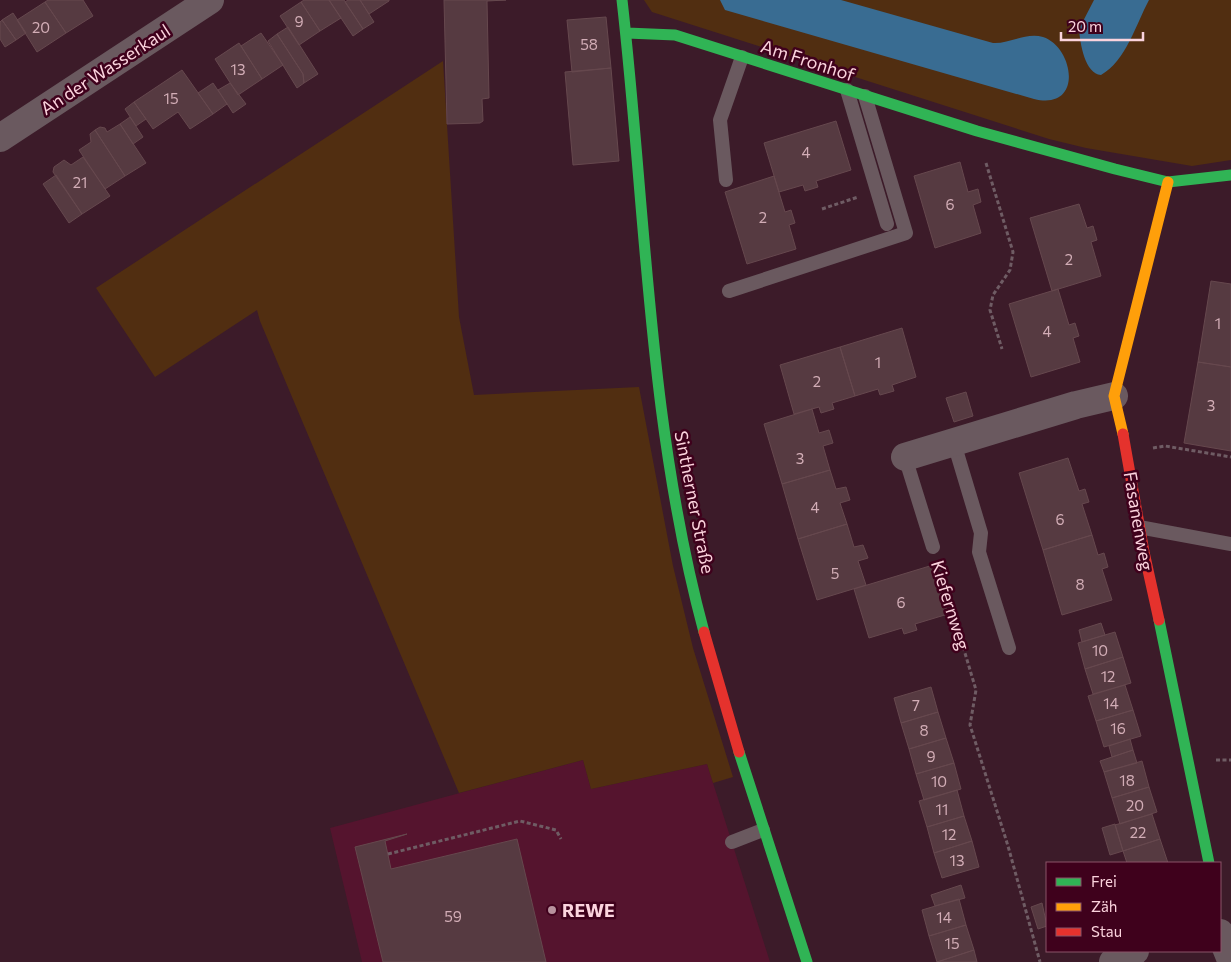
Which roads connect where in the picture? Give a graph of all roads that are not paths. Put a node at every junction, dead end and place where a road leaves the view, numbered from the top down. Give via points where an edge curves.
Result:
1 (210, 0) edge
2 (622, 0) edge
3 (626, 33) junction
4 (742, 57) junction
5 (847, 90) junction
6 (865, 96) junction
7 (0, 138) edge
8 (1231, 175) edge
9 (726, 180) dead end
10 (1168, 182) junction
11 (887, 224) dead end
12 (729, 291) dead end
13 (1114, 396) junction
14 (954, 443) junction
15 (905, 457) joint
16 (1139, 527) junction
17 (1231, 544) edge
18 (933, 547) road end
19 (1009, 648) dead end
20 (763, 830) junction
21 (732, 842) dead end
22 (1210, 862) edge
23 (1221, 935) edge
24 (1231, 960) edge
25 (807, 962) edge

1 - 7 street, An der Wasserkaul
2 - 3 street, Sintherner Straße
3 - 4 street, Am Fronhof via 675,35
3 - 20 street, Sintherner Straße via 654,346 673,497 717,683
4 - 5 street, Am Fronhof
4 - 9 lane via 720,120
5 - 6 street, Am Fronhof
5 - 11 lane
6 - 10 street, Am Fronhof via 977,131
6 - 12 lane via 906,233
8 - 10 street, Am Fronhof
10 - 13 street, Fasanenweg
13 - 14 street, Kiefernweg
13 - 16 street, Fasanenweg
14 - 15 street, Kiefernweg
14 - 19 lane via 981,533 979,552
15 - 18 lane, Kiefernweg
16 - 17 lane
16 - 22 street, Fasanenweg
20 - 21 lane
20 - 25 street, Sintherner Straße
23 - 24 street

